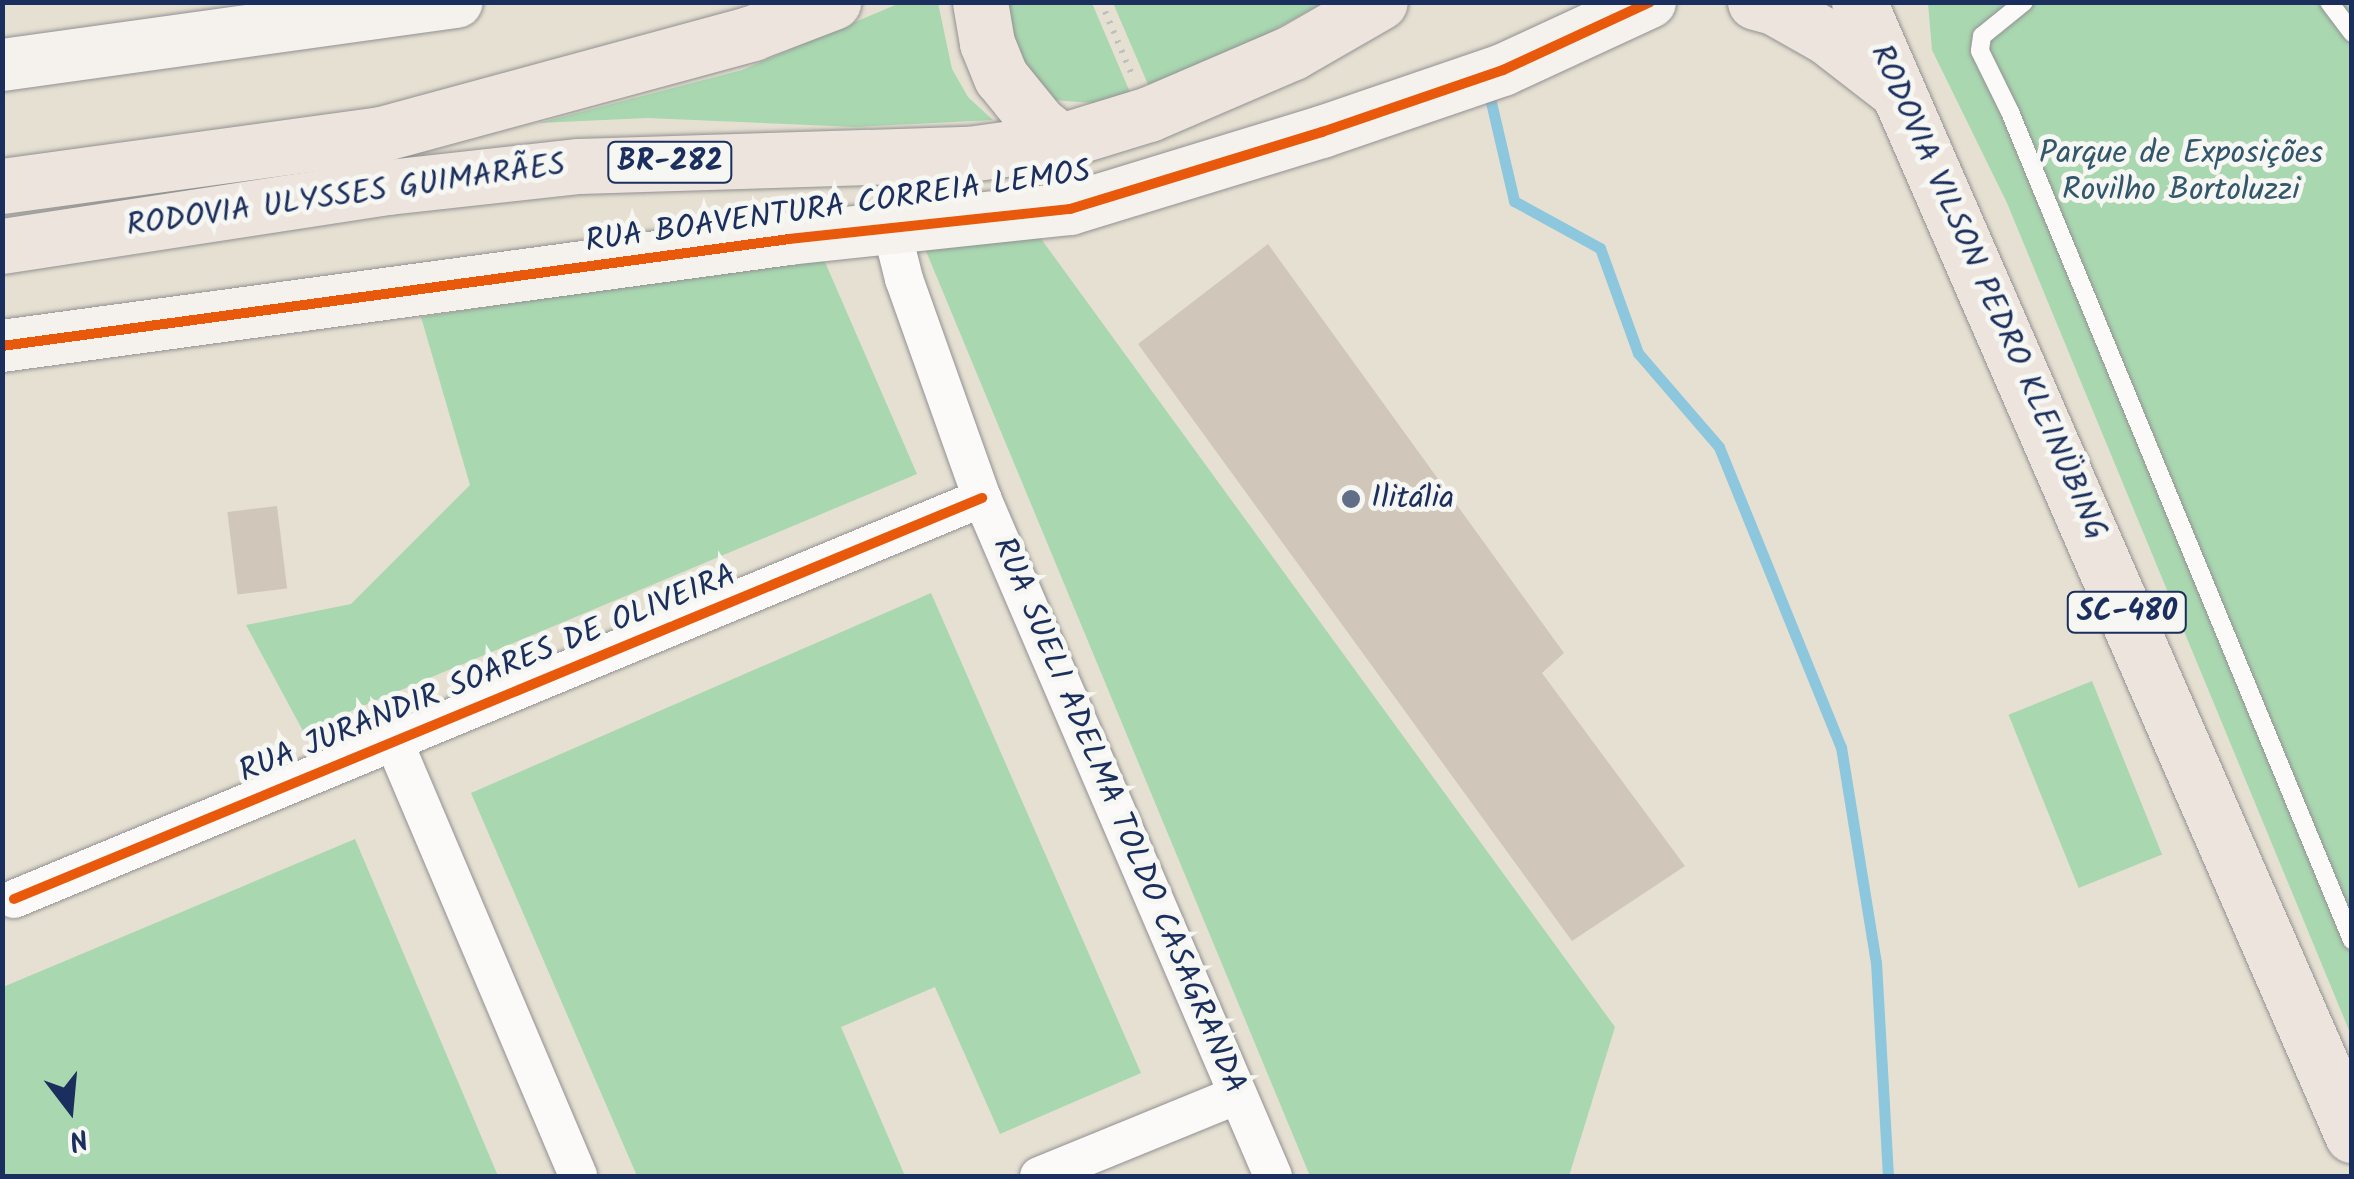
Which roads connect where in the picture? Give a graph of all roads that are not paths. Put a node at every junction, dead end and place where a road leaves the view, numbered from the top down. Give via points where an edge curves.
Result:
1 (456, 2) edge
2 (833, 2) edge
3 (980, 2) edge
4 (1380, 2) edge
5 (1650, 2) edge
6 (1756, 2) edge
7 (1859, 2) edge
8 (1894, 2) edge
9 (2024, 2) edge
10 (2329, 2) edge
11 (2352, 32) edge
12 (2, 65) edge
13 (1896, 91) junction
14 (1061, 141) junction
15 (2, 186) edge
16 (891, 226) junction
17 (2, 246) edge
18 (2, 346) edge
19 (982, 498) junction
20 (394, 742) junction
21 (14, 899) dead end
22 (2352, 940) edge
23 (1237, 1095) junction
24 (2352, 1135) edge
25 (578, 1176) edge
26 (1039, 1176) edge
27 (1273, 1176) edge

1 - 12 street
2 - 15 main road, RODOVIA ULYSSES GUIMARÃES via 752,32 381,134
3 - 14 main road via 1001,77
4 - 14 main road, RODOVIA ULYSSES GUIMARÃES / BR-282 via 1239,76
5 - 16 street, RUA BOAVENTURA CORREIA LEMOS via 1503,70 1070,209
6 - 13 main road via 1828,37
7 - 13 main road, RODOVIA VILSON PEDRO KLEINÜBING / SC-480
8 - 13 main road
9 - 22 lane via 1982,36 1980,51
10 - 11 lane
13 - 24 main road, RODOVIA VILSON PEDRO KLEINÜBING / SC-480 via 2332,1072
14 - 17 main road, RODOVIA ULYSSES GUIMARÃES / BR-282 via 969,154 579,166
16 - 18 street, RUA BOAVENTURA CORREIA LEMOS
16 - 19 street, RUA SUELI ADELMA TOLDO CASAGRANDA
19 - 20 street, RUA JURANDIR SOARES DE OLIVEIRA
19 - 23 street, RUA SUELI ADELMA TOLDO CASAGRANDA
20 - 21 street, RUA JURANDIR SOARES DE OLIVEIRA
20 - 25 street
23 - 26 street
23 - 27 street, RUA SUELI ADELMA TOLDO CASAGRANDA

